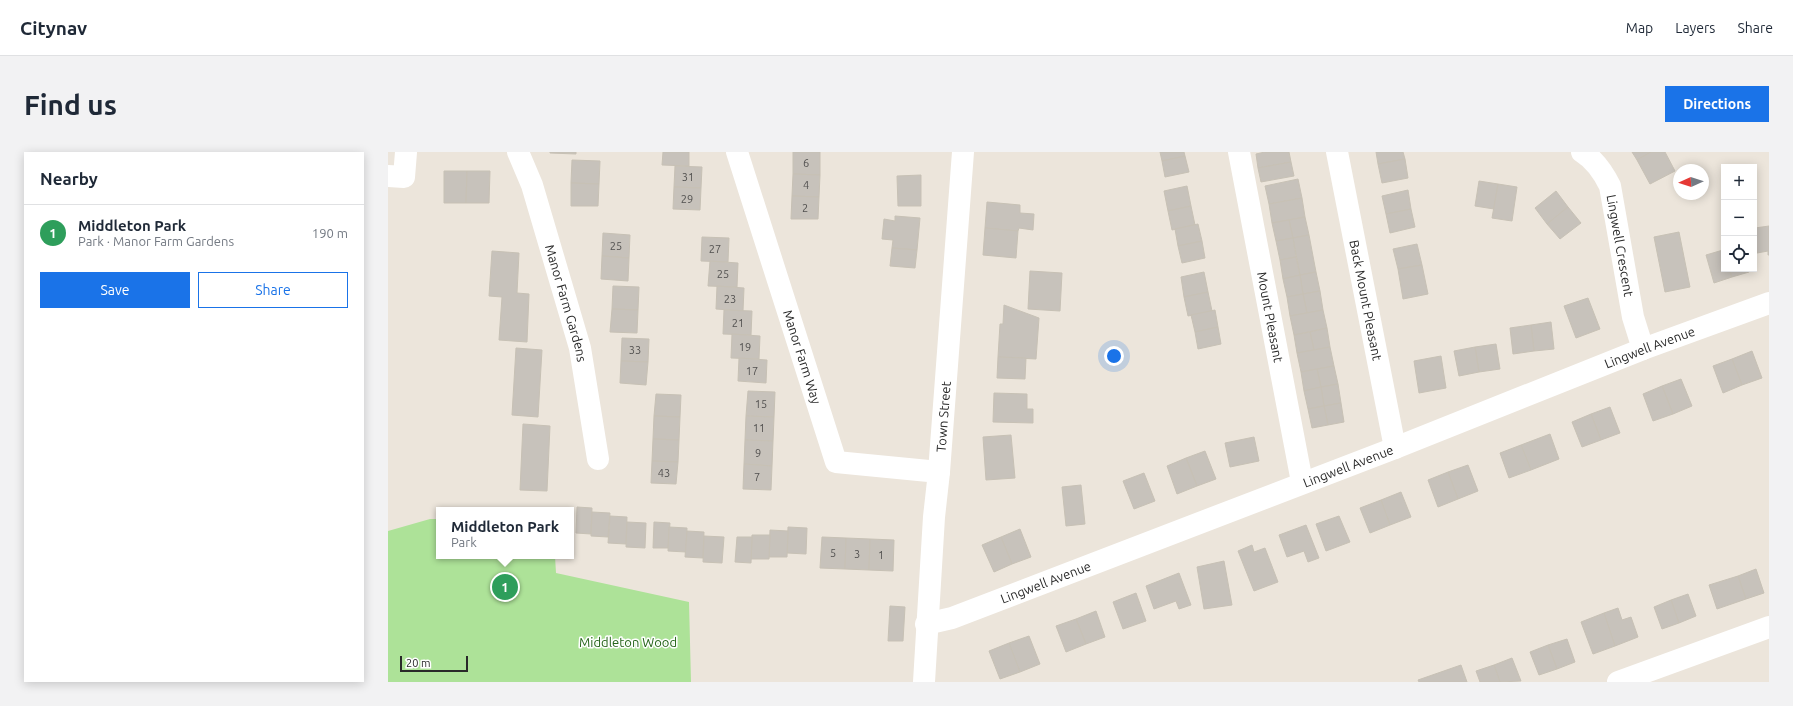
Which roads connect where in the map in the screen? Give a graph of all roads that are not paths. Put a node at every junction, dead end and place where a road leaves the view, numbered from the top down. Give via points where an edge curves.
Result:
1 (406, 152) edge
2 (518, 152) edge
3 (736, 152) edge
4 (963, 152) edge
5 (1240, 152) edge
6 (1337, 152) edge
7 (1582, 152) edge
8 (396, 176) edge
9 (1769, 303) edge
10 (1643, 349) junction
11 (1394, 448) junction
12 (598, 459) dead end
13 (939, 472) junction
14 (1302, 482) junction
15 (926, 624) junction
16 (1769, 627) edge
17 (1656, 675) edge
18 (924, 682) edge
19 (1618, 682) edge

1 - 8 street
2 - 12 street, Manor Farm Gardens via 532,185 580,348
3 - 13 street, Manor Farm Way via 836,462
4 - 13 street, Town Street
5 - 14 street, Mount Pleasant
6 - 11 street, Back Mount Pleasant
7 - 10 street, Lingwell Crescent via 1601,169 1610,186 1633,317
9 - 10 street, Lingwell Avenue
10 - 11 street, Lingwell Avenue
11 - 14 street, Lingwell Avenue
13 - 15 street, Town Street
14 - 15 street, Lingwell Avenue via 952,618
15 - 18 street, Town Street
16 - 17 street
17 - 19 street

